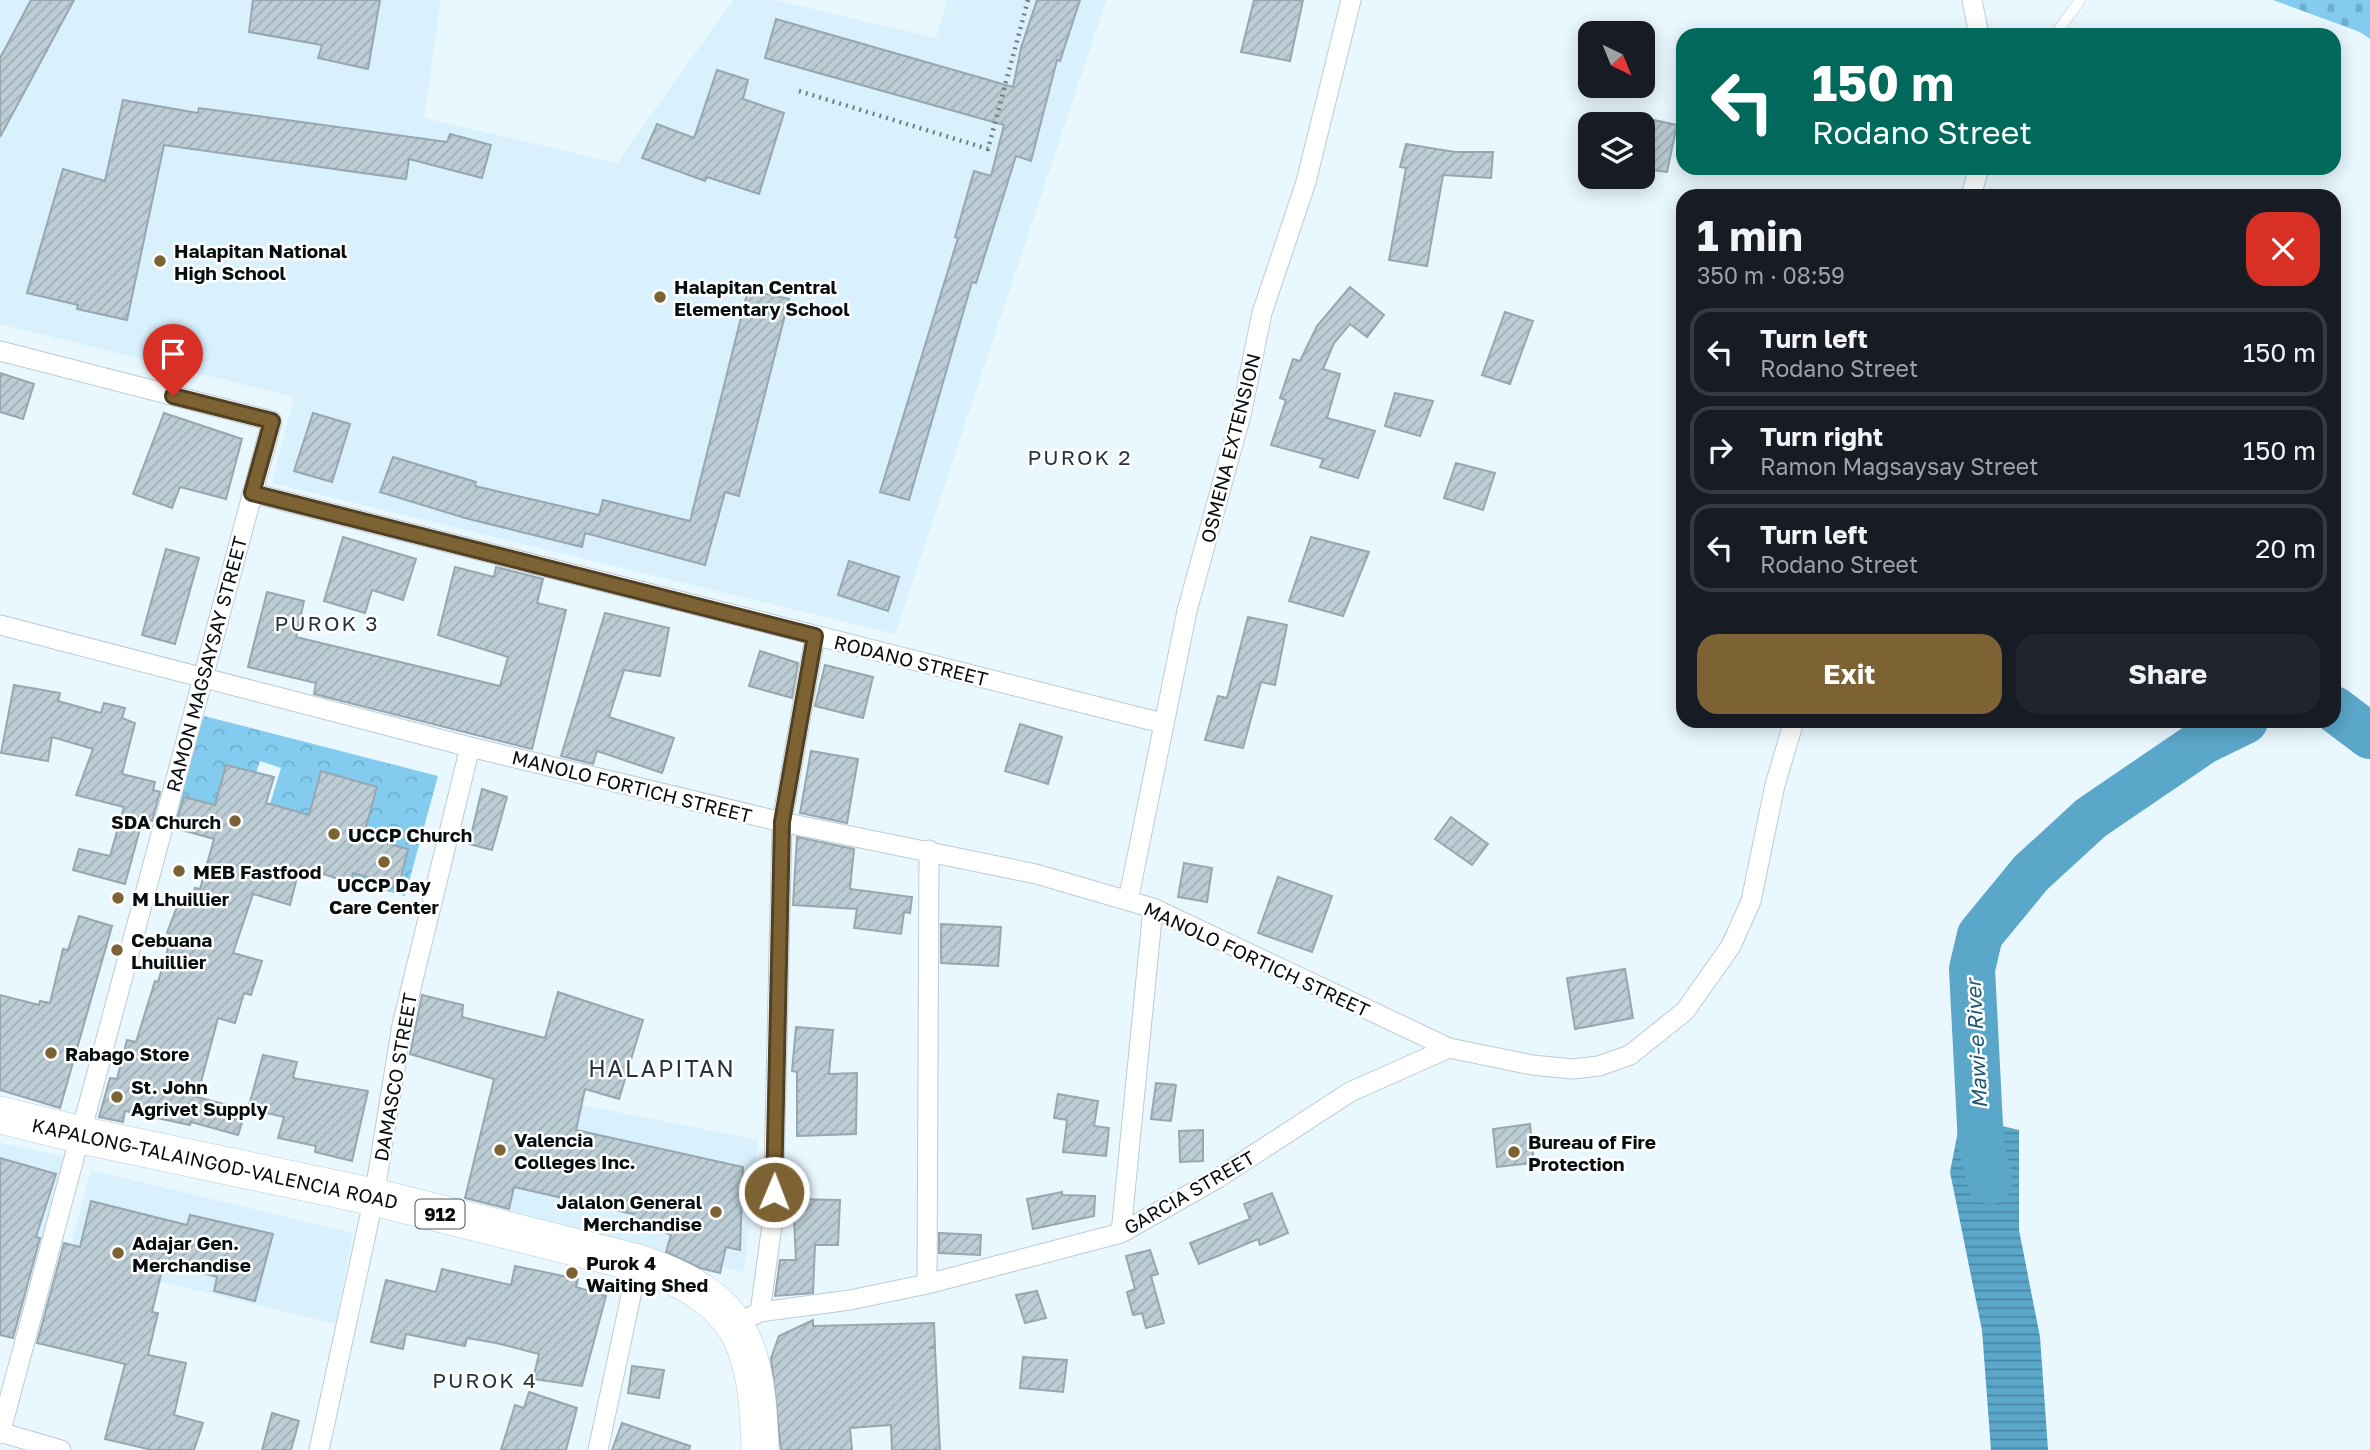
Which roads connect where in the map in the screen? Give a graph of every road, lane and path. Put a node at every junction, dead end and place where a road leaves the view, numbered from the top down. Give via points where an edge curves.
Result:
1 (1028, 0) edge
2 (1351, 0) edge
3 (1972, 0) edge
4 (2080, 0) edge
5 (1978, 28) edge
6 (2060, 28) edge
7 (799, 91) dead end
8 (0, 351) edge
9 (252, 493) junction
10 (0, 625) edge
11 (815, 636) junction
12 (202, 678) junction
13 (1162, 723) junction
14 (1792, 728) edge
15 (470, 747) junction
16 (782, 822) junction
17 (929, 850) junction
18 (1128, 901) junction
19 (1153, 908) junction
20 (1449, 1048) junction
21 (0, 1115) edge
22 (81, 1135) junction
23 (374, 1198) junction
24 (1121, 1233) junction
25 (638, 1263) junction
26 (927, 1284) junction
27 (748, 1318) junction
28 (0, 1433) edge
29 (61, 1450) edge
30 (319, 1450) edge
31 (597, 1450) edge
32 (760, 1450) edge

1 - 7 path via 988,149
2 - 13 street, OSMENA EXTENSION via 1307,182 1262,313 1241,415
3 - 5 street
4 - 6 lane
8 - 9 street, RAMON MAGSAYSAY STREET via 272,421
9 - 11 street, RODANO STREET
9 - 12 street, RAMON MAGSAYSAY STREET
10 - 12 street, MANOLO FORTICH STREET
11 - 13 street, RODANO STREET
11 - 16 street
12 - 15 street, MANOLO FORTICH STREET
12 - 22 street, RAMON MAGSAYSAY STREET
13 - 18 street, OSMENA EXTENSION
14 - 20 street via 1751,901 1731,946 1685,1011 1630,1055 1599,1066 1532,1065
15 - 16 street, MANOLO FORTICH STREET
15 - 23 street, DAMASCO STREET via 402,1025
16 - 17 street, MANOLO FORTICH STREET
16 - 27 street via 773,1218
17 - 18 street, MANOLO FORTICH STREET
17 - 26 street
18 - 19 street, MANOLO FORTICH STREET
19 - 20 street, MANOLO FORTICH STREET
19 - 24 street
20 - 24 street, GARCIA STREET via 1350,1092 1218,1178
21 - 22 highway, KAPALONG-TALAINGOD-VALENCIA ROAD / 912
22 - 23 highway, KAPALONG-TALAINGOD-VALENCIA ROAD / 912
22 - 28 street, RAMON MAGSAYSAY STREET
23 - 25 highway, KAPALONG-TALAINGOD-VALENCIA ROAD / 912
23 - 30 street, DAMASCO STREET
24 - 26 street, GARCIA STREET
25 - 27 highway, KAPALONG-TALAINGOD-VALENCIA ROAD / 912 via 677,1277
25 - 31 street
26 - 27 street, GARCIA STREET
27 - 32 highway, KAPALONG-TALAINGOD-VALENCIA ROAD / 912
28 - 29 street

